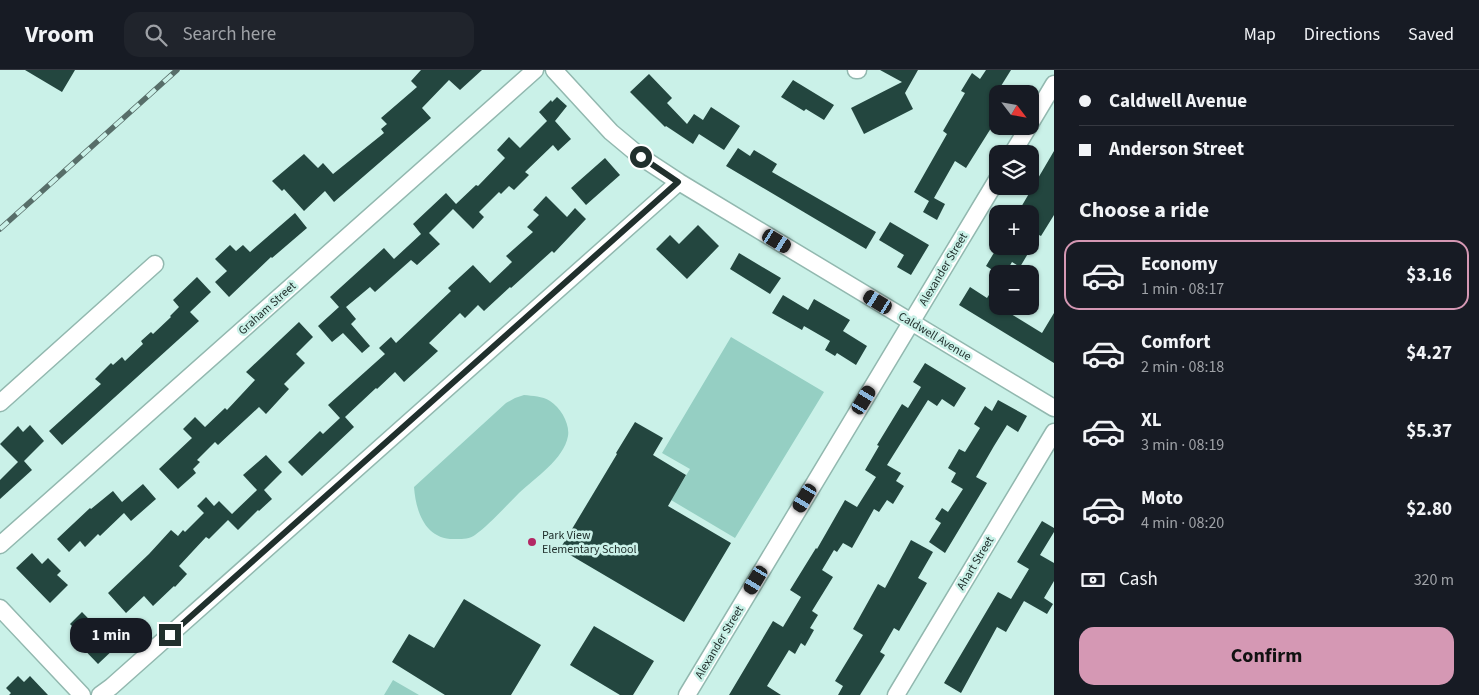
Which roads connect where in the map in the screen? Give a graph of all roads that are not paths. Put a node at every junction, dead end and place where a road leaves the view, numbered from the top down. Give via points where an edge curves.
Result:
1 (535, 70) edge
2 (554, 70) edge
3 (1054, 84) edge
4 (1039, 109) edge
5 (678, 182) junction
6 (989, 193) edge
7 (155, 264) dead end
8 (912, 322) junction
9 (0, 403) edge
10 (1054, 408) edge
11 (1054, 432) edge
12 (0, 545) edge
13 (0, 608) edge
14 (82, 695) edge
15 (100, 695) edge
16 (687, 695) edge
17 (896, 695) edge

1 - 12 street, Graham Street
2 - 5 street, Caldwell Avenue via 611,132
3 - 4 street
5 - 8 street, Caldwell Avenue
5 - 15 street
6 - 8 street, Alexander Street
7 - 9 street
8 - 10 street, Caldwell Avenue
8 - 16 street, Alexander Street
11 - 17 street, Ahart Street
13 - 14 street

